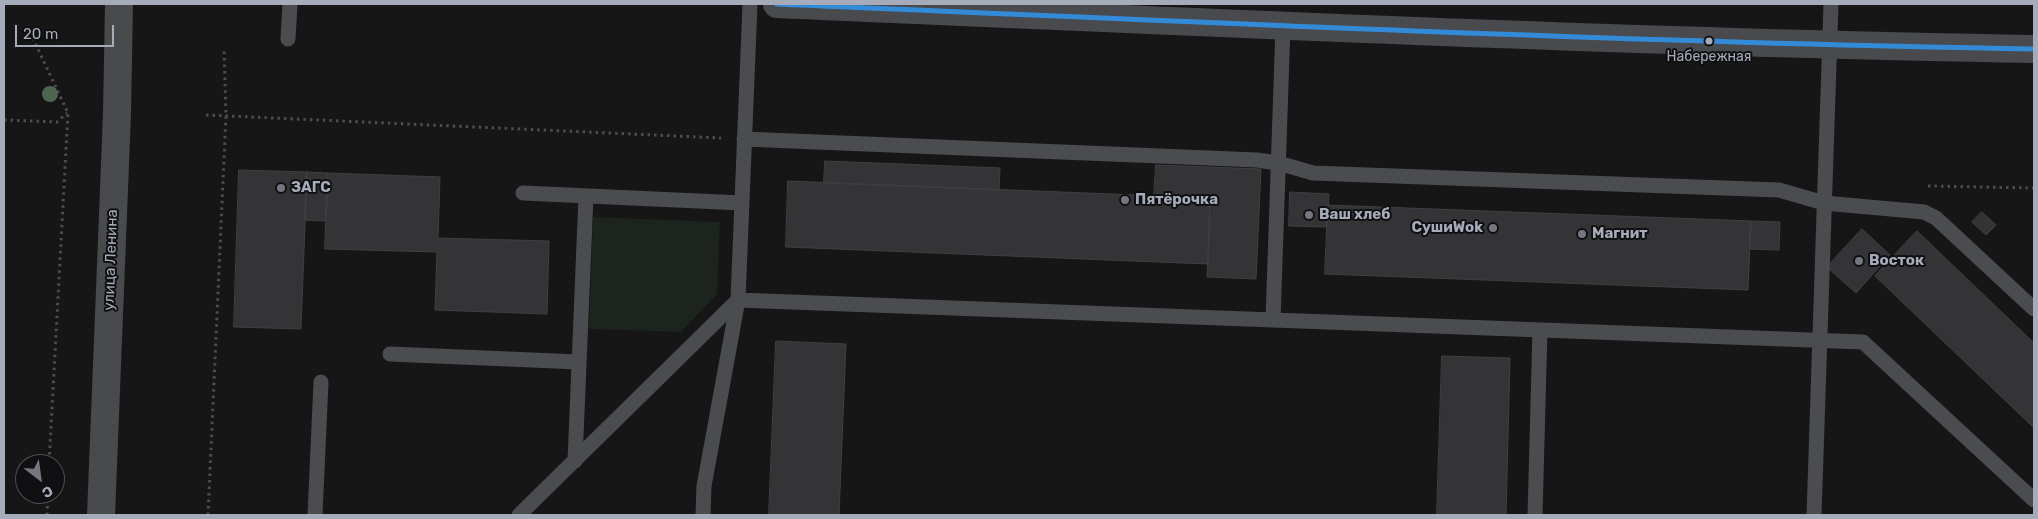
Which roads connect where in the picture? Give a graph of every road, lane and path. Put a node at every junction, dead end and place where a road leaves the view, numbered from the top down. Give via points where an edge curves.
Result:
1 (119, 4) edge
2 (290, 4) edge
3 (750, 4) edge
4 (777, 4) edge
5 (1831, 4) edge
6 (1283, 26) junction
7 (30, 32) dead end
8 (288, 39) dead end
9 (1829, 46) junction
10 (224, 48) dead end
11 (2034, 49) edge
12 (68, 113) junction
13 (206, 115) dead end
14 (226, 115) junction
15 (4, 120) edge
16 (744, 139) junction
17 (1278, 163) junction
18 (523, 193) dead end
19 (586, 196) junction
20 (742, 203) junction
21 (1824, 203) junction
22 (738, 300) junction
23 (2034, 310) edge
24 (1274, 320) junction
25 (1540, 330) junction
26 (1819, 341) junction
27 (390, 354) dead end
28 (579, 362) junction
29 (321, 382) dead end
30 (50, 454) edge
31 (575, 461) junction
32 (2034, 500) edge
33 (101, 515) edge
34 (208, 515) edge
35 (316, 515) edge
36 (520, 515) edge
37 (703, 515) edge
38 (1535, 515) edge
39 (1814, 515) edge

1 - 33 main road, улица Ленина
2 - 8 lane
3 - 16 lane
4 - 6 main road
5 - 9 lane
6 - 9 main road
6 - 17 lane
7 - 12 path
9 - 11 main road
9 - 21 lane
10 - 14 path
12 - 15 path via 57,122
12 - 30 path
13 - 14 path
14 - 16 path
14 - 34 path
16 - 17 lane via 1247,159
16 - 20 lane
17 - 21 lane via 1313,173 1779,190
17 - 24 lane
18 - 19 lane
19 - 20 lane
19 - 28 lane
20 - 22 lane
21 - 23 lane via 1924,212 1936,218
21 - 26 lane
22 - 24 lane
22 - 31 lane
22 - 37 lane via 704,486
24 - 25 lane
25 - 26 lane
25 - 38 lane
26 - 32 lane via 1862,342
26 - 39 lane
27 - 28 lane
28 - 31 lane
29 - 35 lane
31 - 36 lane

